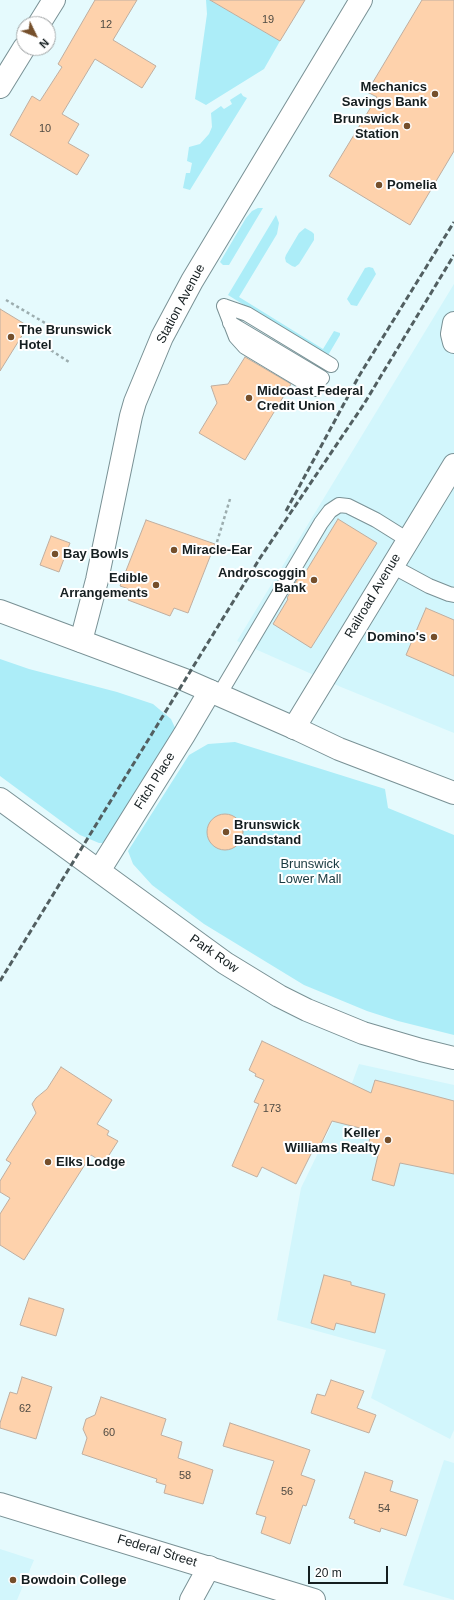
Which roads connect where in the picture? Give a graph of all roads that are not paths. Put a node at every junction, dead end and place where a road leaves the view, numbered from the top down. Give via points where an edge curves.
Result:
1 (54, 0) edge
2 (361, 0) edge
3 (44, 16) edge
4 (19, 56) edge
5 (0, 87) edge
6 (454, 323) edge
7 (454, 342) edge
8 (331, 365) dead end
9 (319, 384) dead end
10 (454, 465) edge
11 (408, 540) junction
12 (392, 566) junction
13 (454, 595) edge
14 (0, 611) edge
15 (81, 641) junction
16 (214, 693) junction
17 (294, 728) junction
18 (454, 793) edge
19 (0, 799) edge
20 (99, 870) junction
21 (454, 1058) edge
22 (0, 1504) edge
23 (209, 1567) junction
24 (191, 1600) edge
25 (314, 1600) edge

1 - 3 street
2 - 15 street, Station Avenue via 192,281 162,337 131,416 97,580
4 - 5 street
6 - 7 street
8 - 9 lane via 247,314 224,306 236,337 245,347
10 - 11 street, Railroad Avenue
11 - 12 street, Railroad Avenue
11 - 16 lane via 348,506 339,505 330,511
12 - 13 lane via 429,586
12 - 17 street, Railroad Avenue
14 - 15 street
15 - 16 street
16 - 17 street
16 - 20 street, Fitch Place
17 - 18 street via 339,749
19 - 20 street, Park Row
20 - 21 street, Park Row via 225,963 279,996 363,1033
22 - 23 street, Federal Street
23 - 24 street
23 - 25 street, Federal Street

